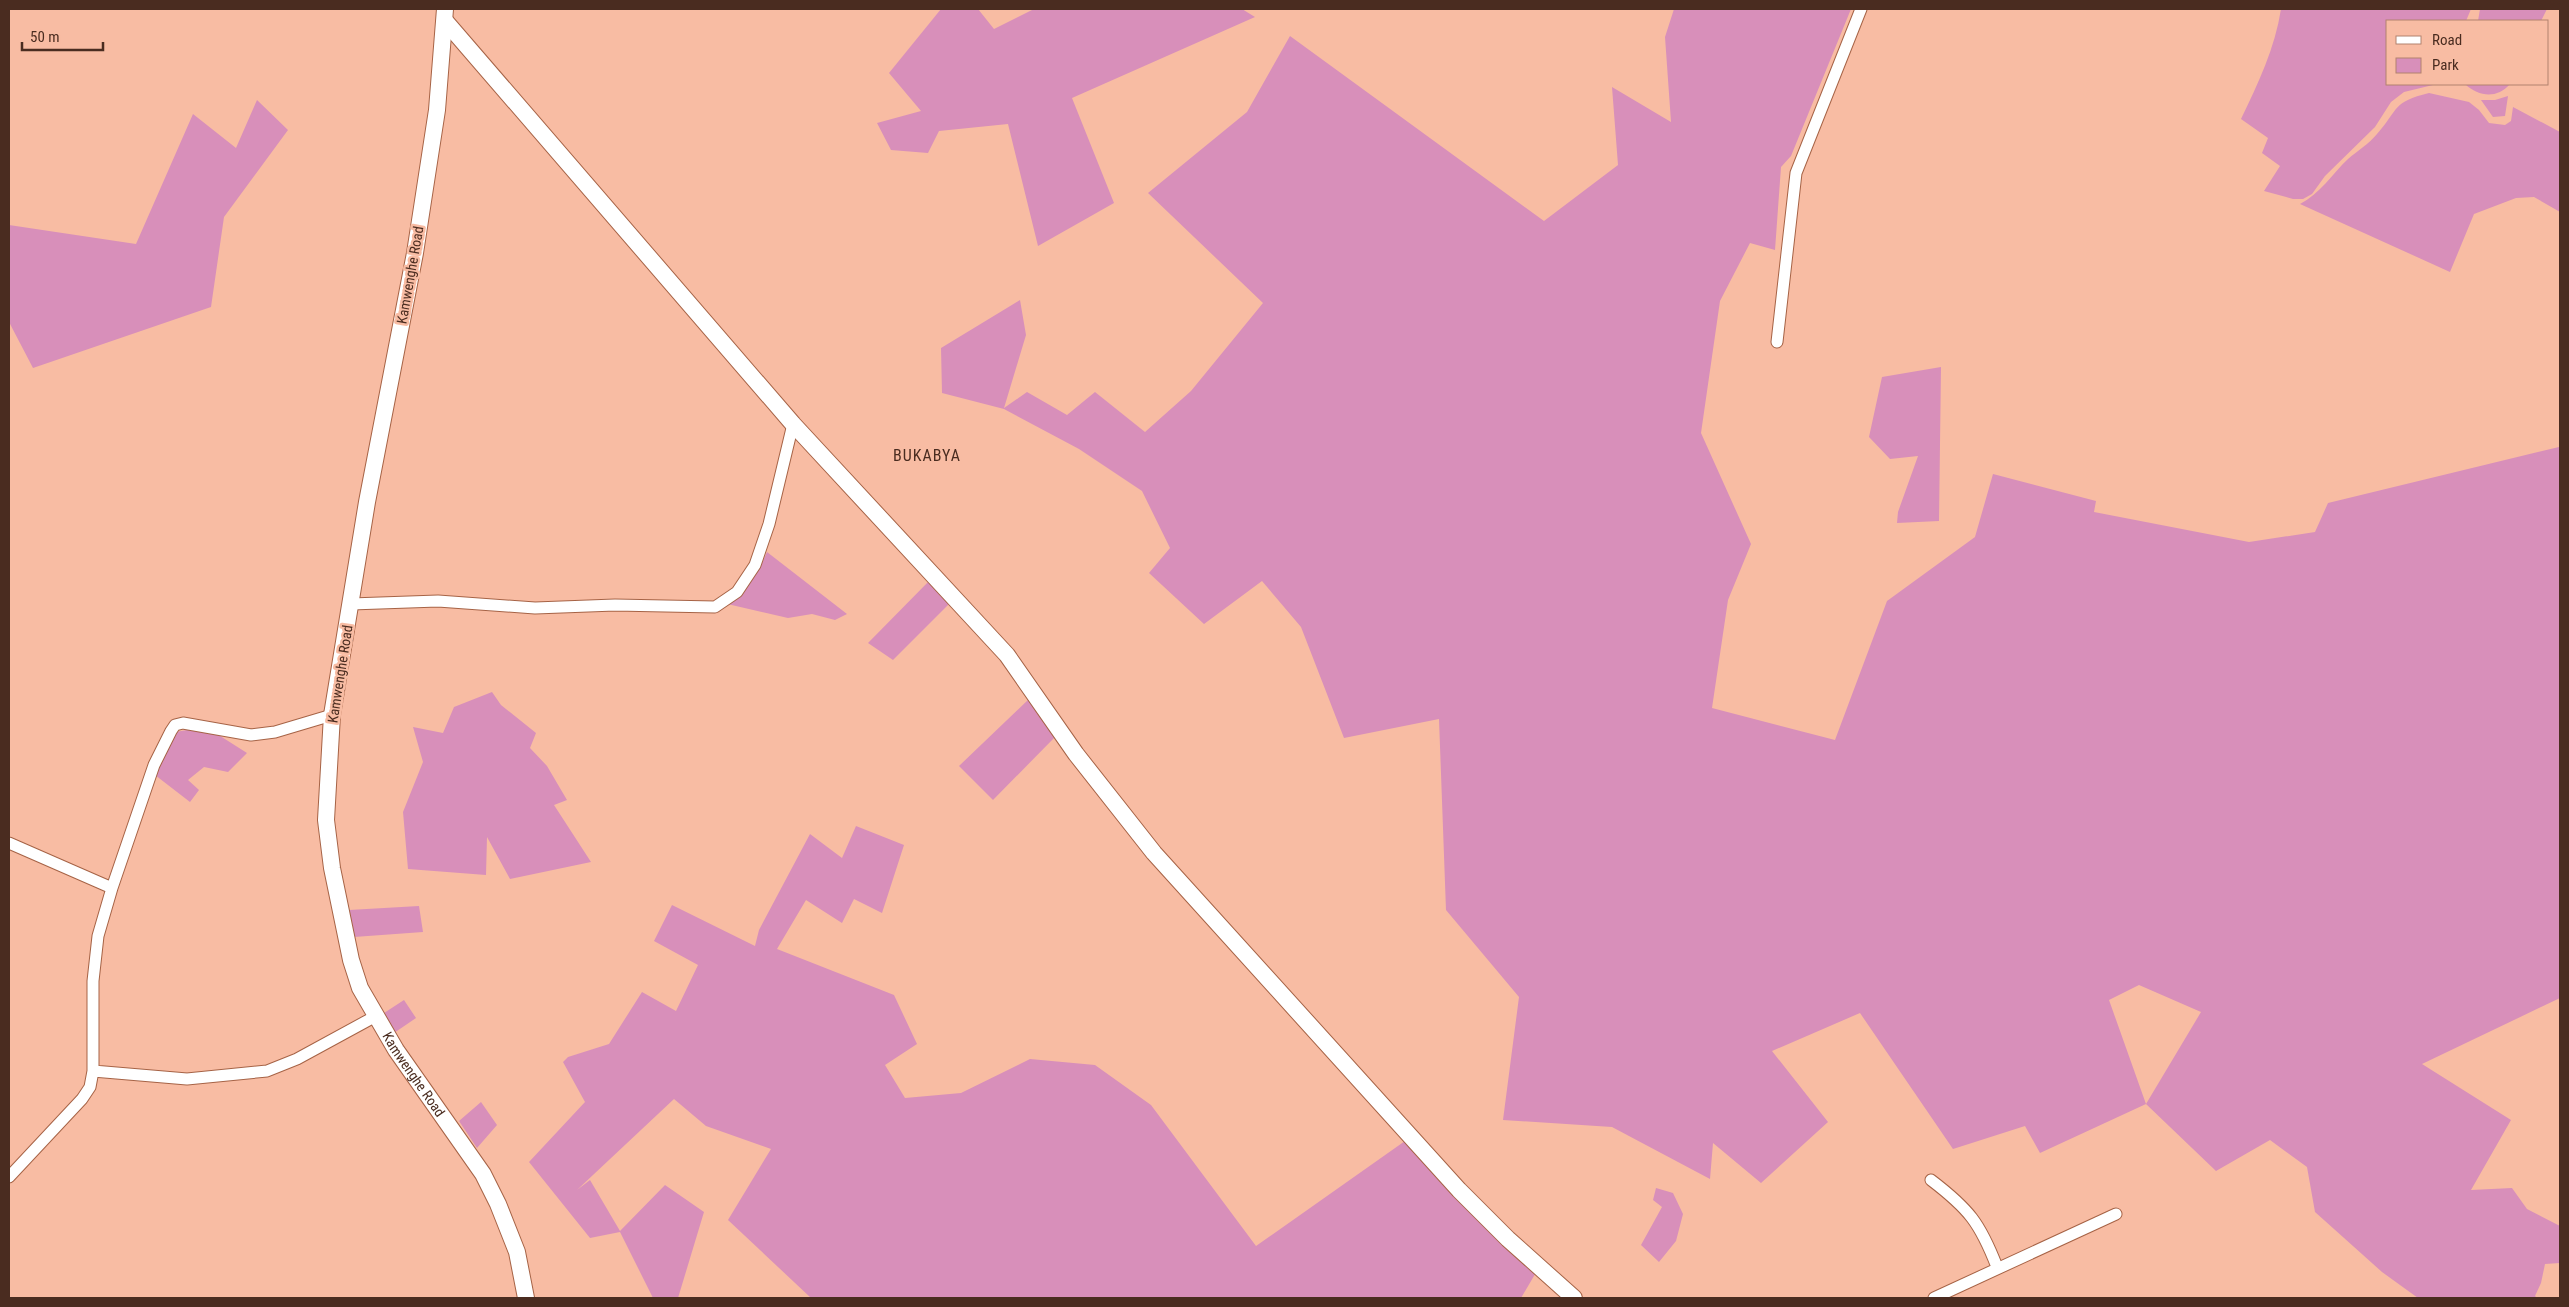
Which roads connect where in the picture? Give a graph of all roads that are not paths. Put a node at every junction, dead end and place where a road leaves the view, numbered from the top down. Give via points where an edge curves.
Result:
1 (1861, 9) edge
2 (446, 16) edge
3 (1777, 342) dead end
4 (793, 424) junction
5 (351, 604) junction
6 (332, 715) junction
7 (9, 843) edge
8 (112, 888) junction
9 (376, 1016) junction
10 (93, 1071) junction
11 (9, 1177) edge
12 (1931, 1180) dead end
13 (2116, 1214) dead end
14 (1997, 1267) junction
15 (526, 1298) edge
16 (1574, 1298) edge
17 (1934, 1298) edge

1 - 3 street via 1796,173
2 - 4 street
2 - 5 street, Kamwenghe Road via 437,110 415,253 367,502
4 - 5 street via 769,524 755,565 737,592 715,607 615,605 535,608 438,601
4 - 16 street via 1008,655 1076,754 1174,875 1459,1190
5 - 6 street, Kamwenghe Road
6 - 8 street via 275,732 251,734 184,723 175,725 154,765
6 - 9 street, Kamwenghe Road via 326,801 328,838 351,960 360,988
7 - 8 street
8 - 10 street via 98,936 92,981
9 - 10 street via 297,1059 267,1071 187,1079
9 - 15 street, Kamwenghe Road via 487,1181 517,1252
10 - 11 street via 90,1087 82,1099
12 - 14 street via 1975,1218
13 - 14 street
14 - 17 street

